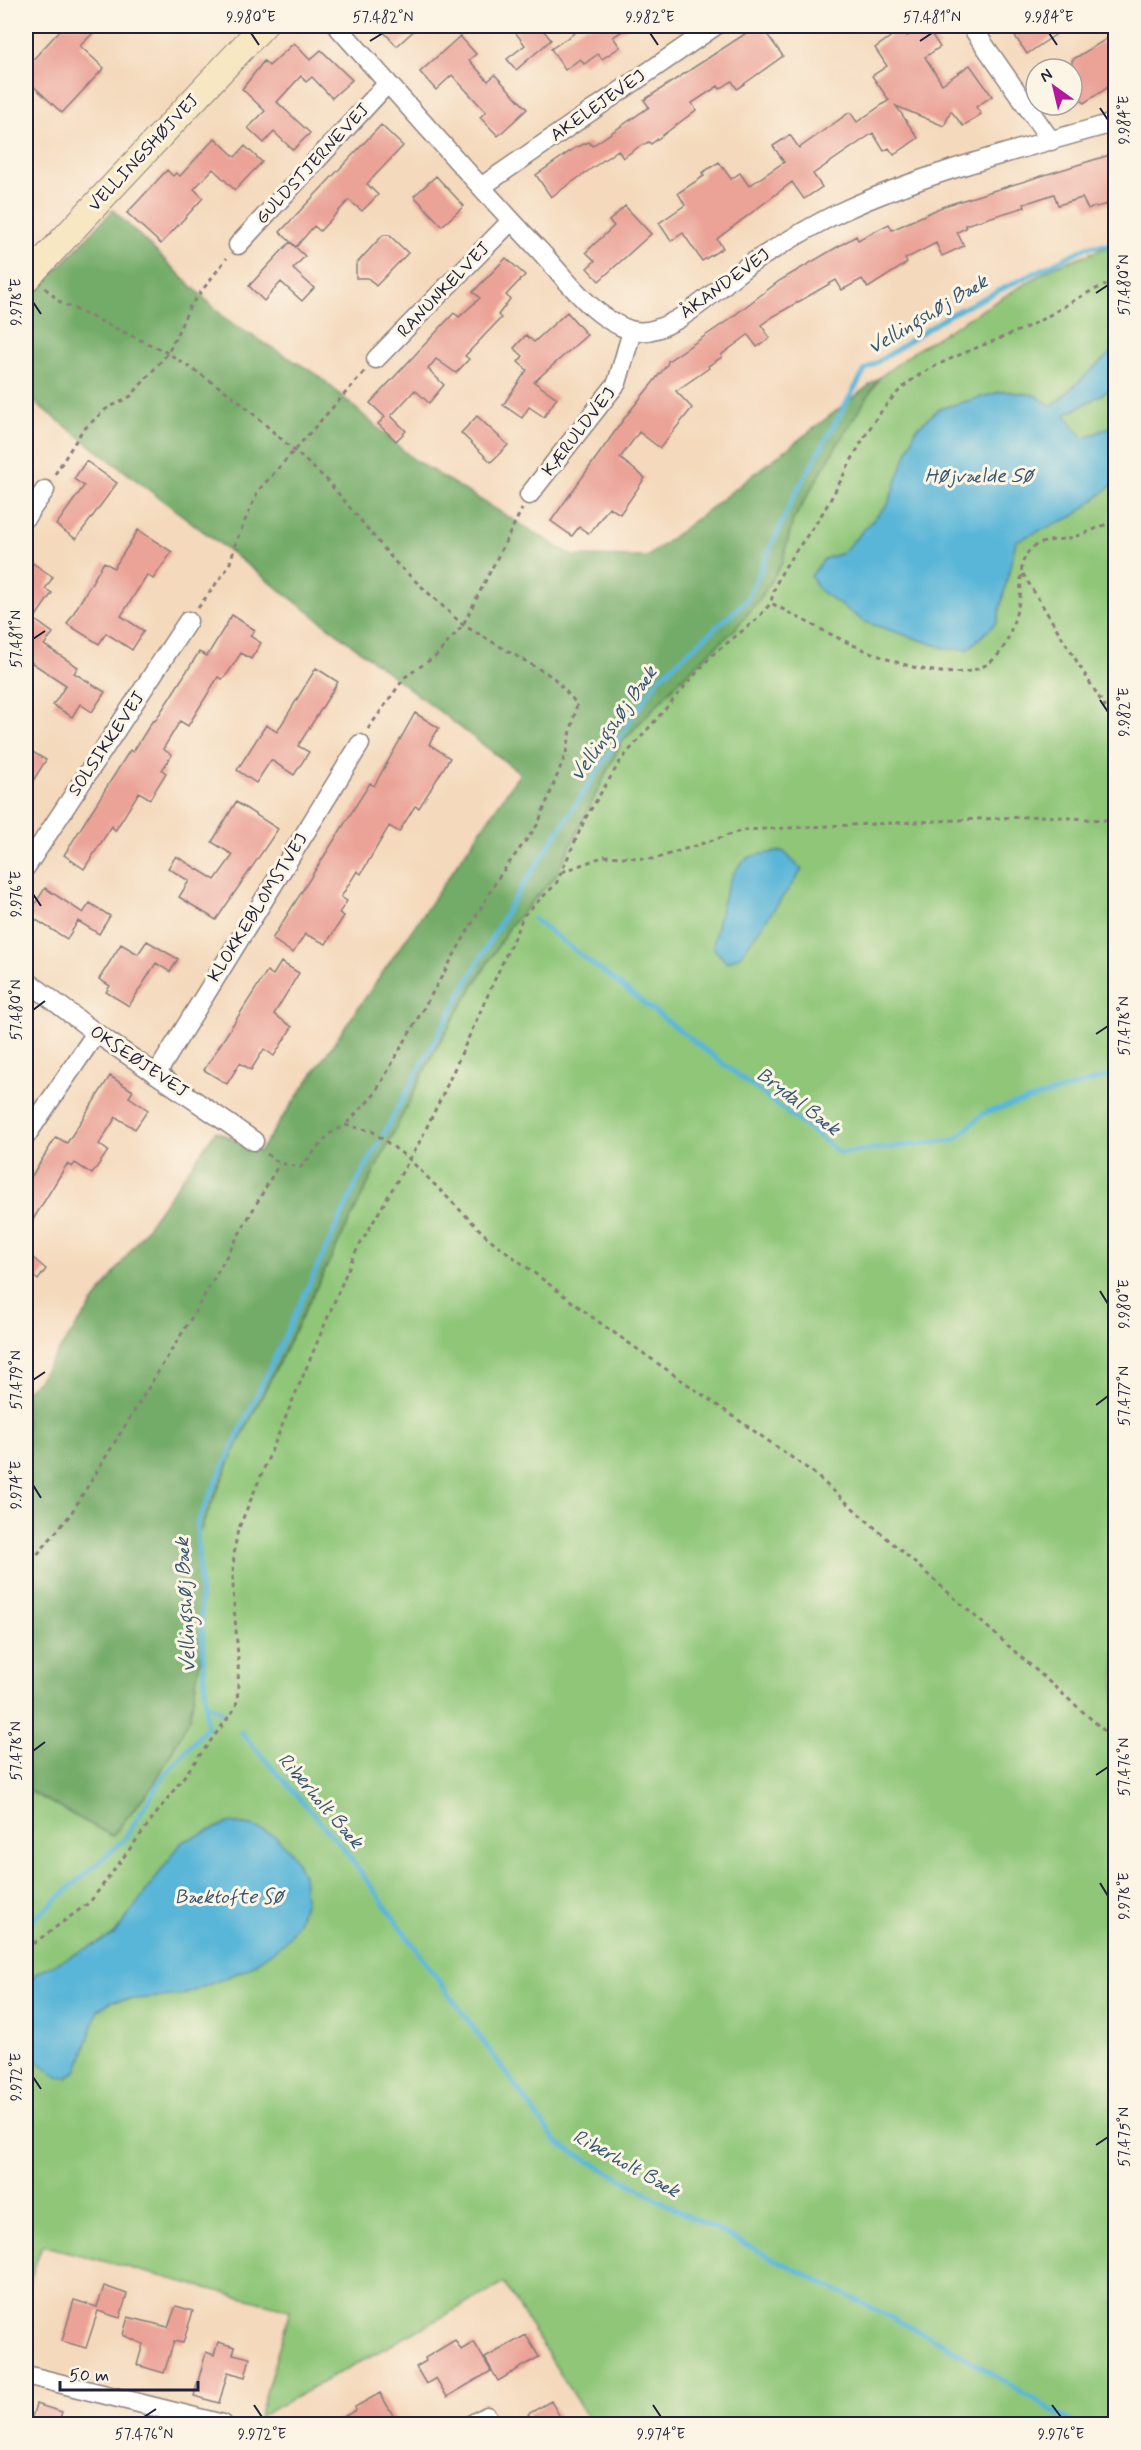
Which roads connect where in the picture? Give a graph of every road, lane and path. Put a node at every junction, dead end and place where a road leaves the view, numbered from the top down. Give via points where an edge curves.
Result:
1 (263, 26) edge
2 (337, 26) edge
3 (971, 26) edge
4 (703, 29) edge
5 (388, 83) junction
6 (1116, 122) edge
7 (1051, 141) junction
8 (481, 187) junction
9 (511, 221) junction
10 (238, 245) joint
11 (28, 277) edge
12 (1116, 282) edge
13 (632, 331) junction
14 (168, 353) junction
15 (376, 359) joint
16 (293, 449) junction
17 (45, 490) joint
18 (529, 495) joint
19 (26, 517) edge
20 (1116, 520) edge
21 (1022, 573) junction
22 (771, 603) junction
23 (188, 621) joint
24 (463, 625) junction
25 (1116, 725) edge
26 (360, 744) joint
27 (1116, 821) edge
28 (26, 867) edge
29 (562, 872) junction
30 (26, 980) edge
31 (96, 1033) junction
32 (157, 1073) junction
33 (345, 1125) junction
34 (26, 1136) edge
35 (254, 1141) dead end
36 (408, 1158) junction
37 (26, 1568) edge
38 (1116, 1741) edge
39 (26, 1949) edge
40 (26, 2375) edge
41 (223, 2424) edge

1 - 11 street, VELLINGSHØJVEJ
2 - 5 street
3 - 7 street
4 - 8 street, AKELEJEVEJ
5 - 8 street
5 - 10 street, GULDSTJERNEVEJ
6 - 7 street, ÅKANDEVEJ
7 - 13 street, ÅKANDEVEJ via 903,186 845,210 744,268 677,320 653,330
8 - 9 street
9 - 13 street via 603,317
9 - 15 street, RANUNKELVEJ
10 - 14 path via 190,306
11 - 14 path via 60,302
12 - 22 path via 1073,299 1036,322 922,374 898,390 877,416 820,518 787,564
13 - 18 street, KÆRULDVEJ via 617,383
14 - 16 path via 232,396
14 - 17 path via 131,396 106,409 82,431
15 - 16 path
16 - 23 path via 258,491 229,566
16 - 24 path via 326,479 396,563
17 - 19 street
18 - 24 path
20 - 21 path via 1030,549
21 - 22 path via 1020,599 1005,645 990,662 971,670 946,672 913,667 869,653
21 - 25 path
22 - 29 path via 712,655 621,760 585,819
23 - 28 street, SOLSIKKEVEJ
24 - 26 path via 436,656 405,677
24 - 33 path via 553,677 577,705 566,753 538,824 498,878 374,1095
26 - 32 street, KLOKKEBLOMSTVEJ
27 - 29 path via 1043,816 744,830 654,859 605,856
29 - 36 path via 556,884 524,915 443,1095
30 - 31 street, OKSEØJEVEJ
31 - 32 street, OKSEØJEVEJ
31 - 34 street
32 - 35 street, OKSEØJEVEJ
33 - 36 path via 372,1131
33 - 37 path via 329,1134 301,1167 279,1163 192,1317 70,1515
36 - 38 path via 487,1237 596,1320 811,1472
36 - 39 path via 354,1255 238,1530 232,1556 231,1596 239,1688 236,1707 90,1902
40 - 41 street

